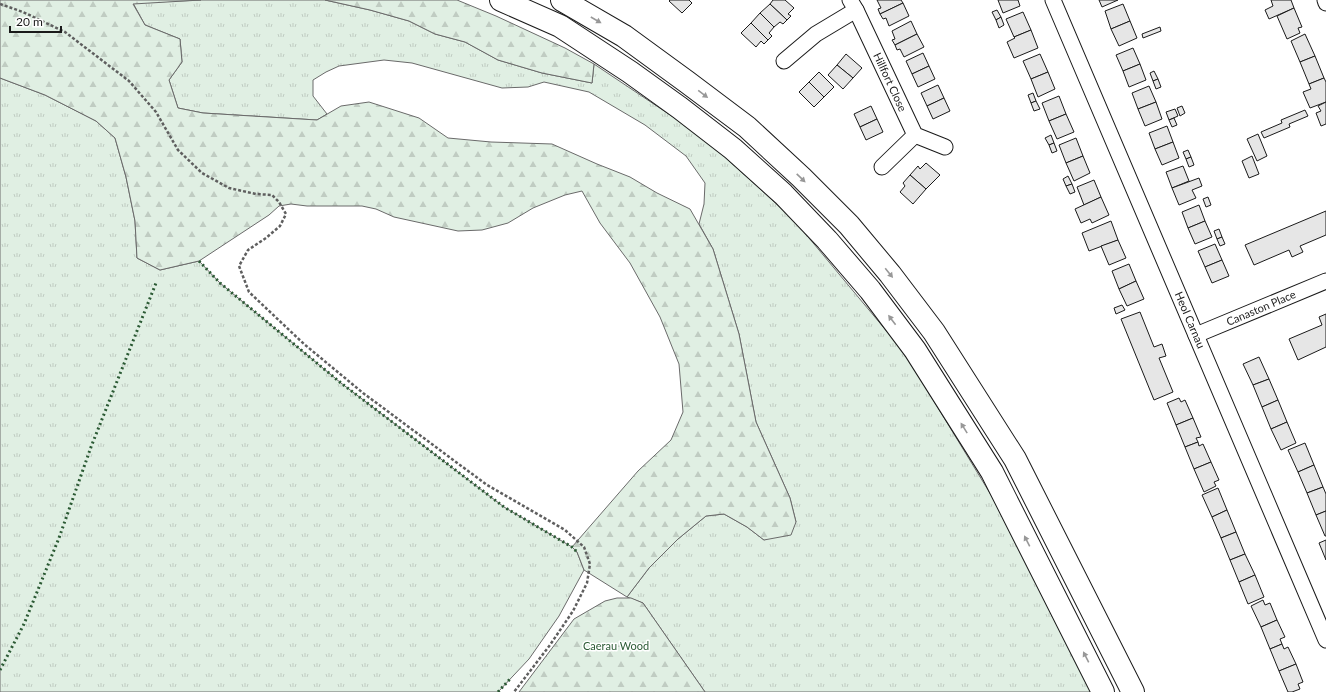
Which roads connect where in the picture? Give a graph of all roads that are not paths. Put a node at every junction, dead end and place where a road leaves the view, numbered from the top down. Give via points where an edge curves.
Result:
1 (501, 0) edge
2 (562, 0) edge
3 (1053, 0) edge
4 (1325, 0) edge
5 (1326, 3) edge
6 (853, 5) edge
7 (784, 61) dead end
8 (915, 135) junction
9 (945, 147) dead end
10 (882, 167) dead end
11 (1326, 281) edge
12 (1196, 335) junction
13 (1326, 640) edge
14 (1103, 692) edge
15 (1133, 692) edge

14 -> 1 main road via 992,472 916,350 827,240 783,194 680,108 560,26
2 -> 15 main road via 624,36 746,127 801,177 848,225 890,274 934,332 1015,459
3 - 12 street, Heol Carnau
4 - 5 street
6 - 7 street via 816,34 814,45
6 - 8 street, Hillfort Close
8 - 9 street
8 - 10 street
11 - 12 street, Canaston Place
12 - 13 street, Heol Carnau

